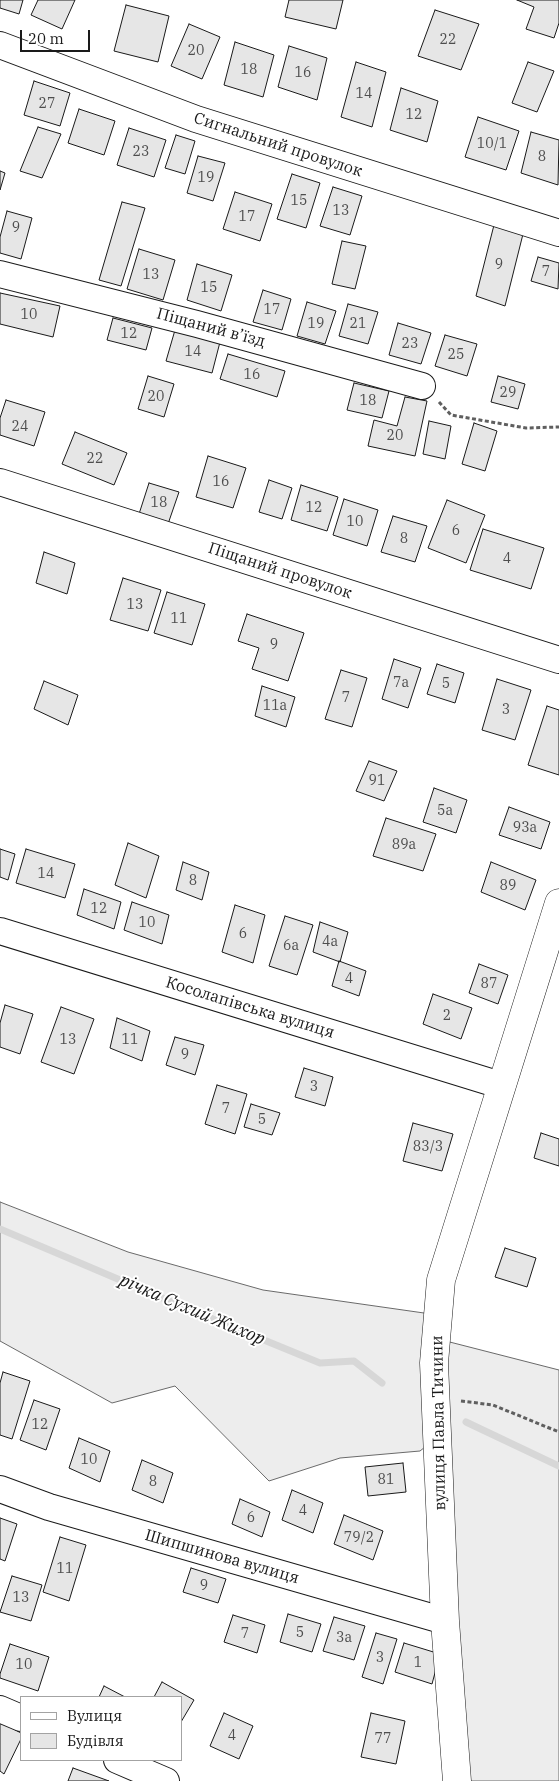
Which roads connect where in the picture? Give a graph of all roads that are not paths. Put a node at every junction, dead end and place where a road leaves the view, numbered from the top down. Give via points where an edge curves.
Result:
1 (0, 45) edge
2 (559, 233) edge
3 (0, 274) edge
4 (422, 386) road end
5 (0, 482) edge
6 (559, 660) edge
7 (559, 903) edge
8 (0, 931) edge
9 (500, 1085) junction
10 (0, 1489) edge
11 (445, 1621) junction
12 (0, 1709) edge
13 (20, 1718) edge
14 (119, 1761) edge
15 (166, 1781) edge
16 (458, 1781) edge

1 - 2 street, Сигнальний провулок via 196,119
3 - 4 street, Піщаний в’їзд
5 - 6 street, Піщаний провулок
7 - 9 main road, вулиця Павла Тичини
8 - 9 street, Косолапівська вулиця
9 - 11 main road, вулиця Павла Тичини via 440,1280 434,1363
10 - 11 street, Шипшинова вулиця via 48,1507
11 - 16 main road, вулиця Павла Тичини
12 - 13 street
14 - 15 street

